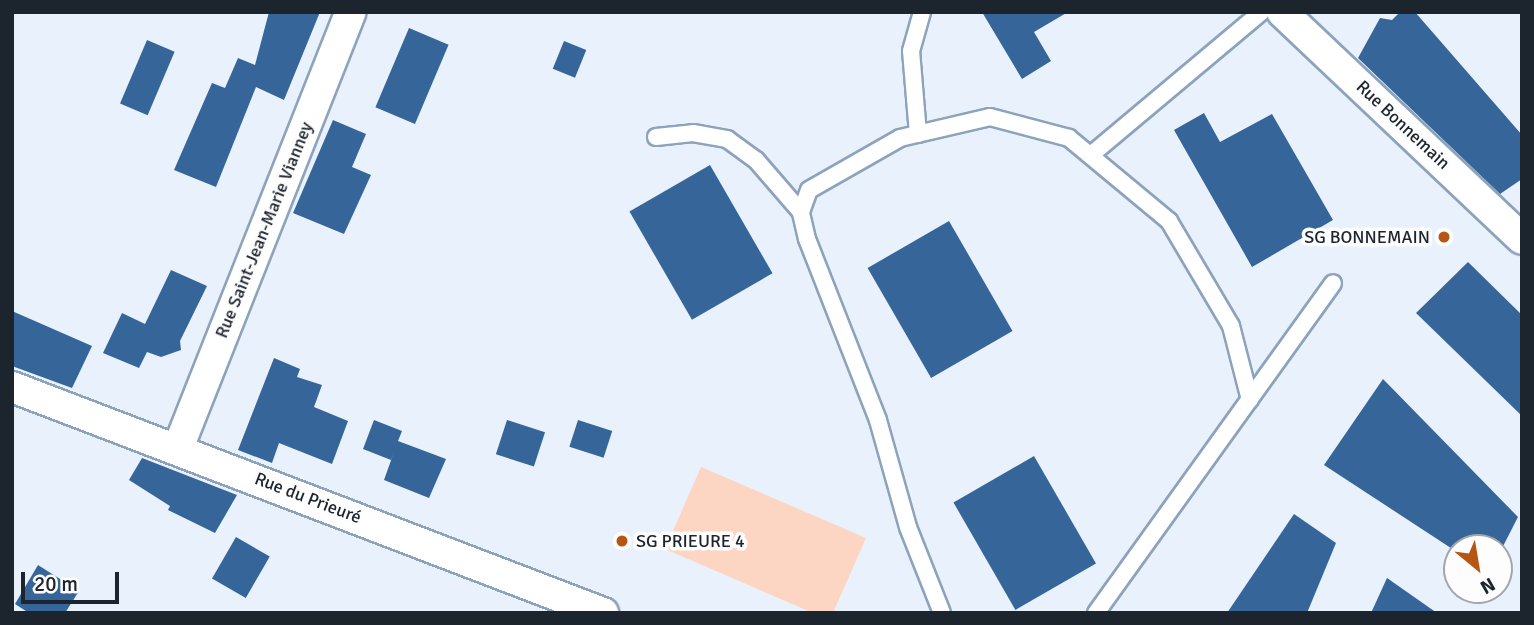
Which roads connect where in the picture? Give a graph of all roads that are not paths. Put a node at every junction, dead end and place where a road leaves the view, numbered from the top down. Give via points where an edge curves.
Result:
1 (351, 12) edge
2 (922, 12) edge
3 (1261, 12) edge
4 (1282, 12) edge
5 (918, 134) junction
6 (656, 137) dead end
7 (1092, 154) junction
8 (801, 212) junction
9 (1522, 239) edge
10 (1333, 283) dead end
11 (12, 387) edge
12 (1250, 400) junction
13 (178, 448) junction
14 (603, 613) edge
15 (942, 613) edge
16 (1096, 613) edge

1 - 13 street, Rue Saint-Jean-Marie Vianney
2 - 5 lane via 911,51
3 - 7 lane
4 - 9 street, Rue Bonnemain
5 - 7 lane via 989,117 1069,138
5 - 8 lane via 900,138 810,190
6 - 8 lane via 693,133 727,139 756,160
7 - 12 lane via 1169,221 1231,326
8 - 15 lane via 840,332 878,420 908,527
10 - 12 lane
11 - 13 street, Rue du Prieuré
12 - 16 lane
13 - 14 street, Rue du Prieuré

